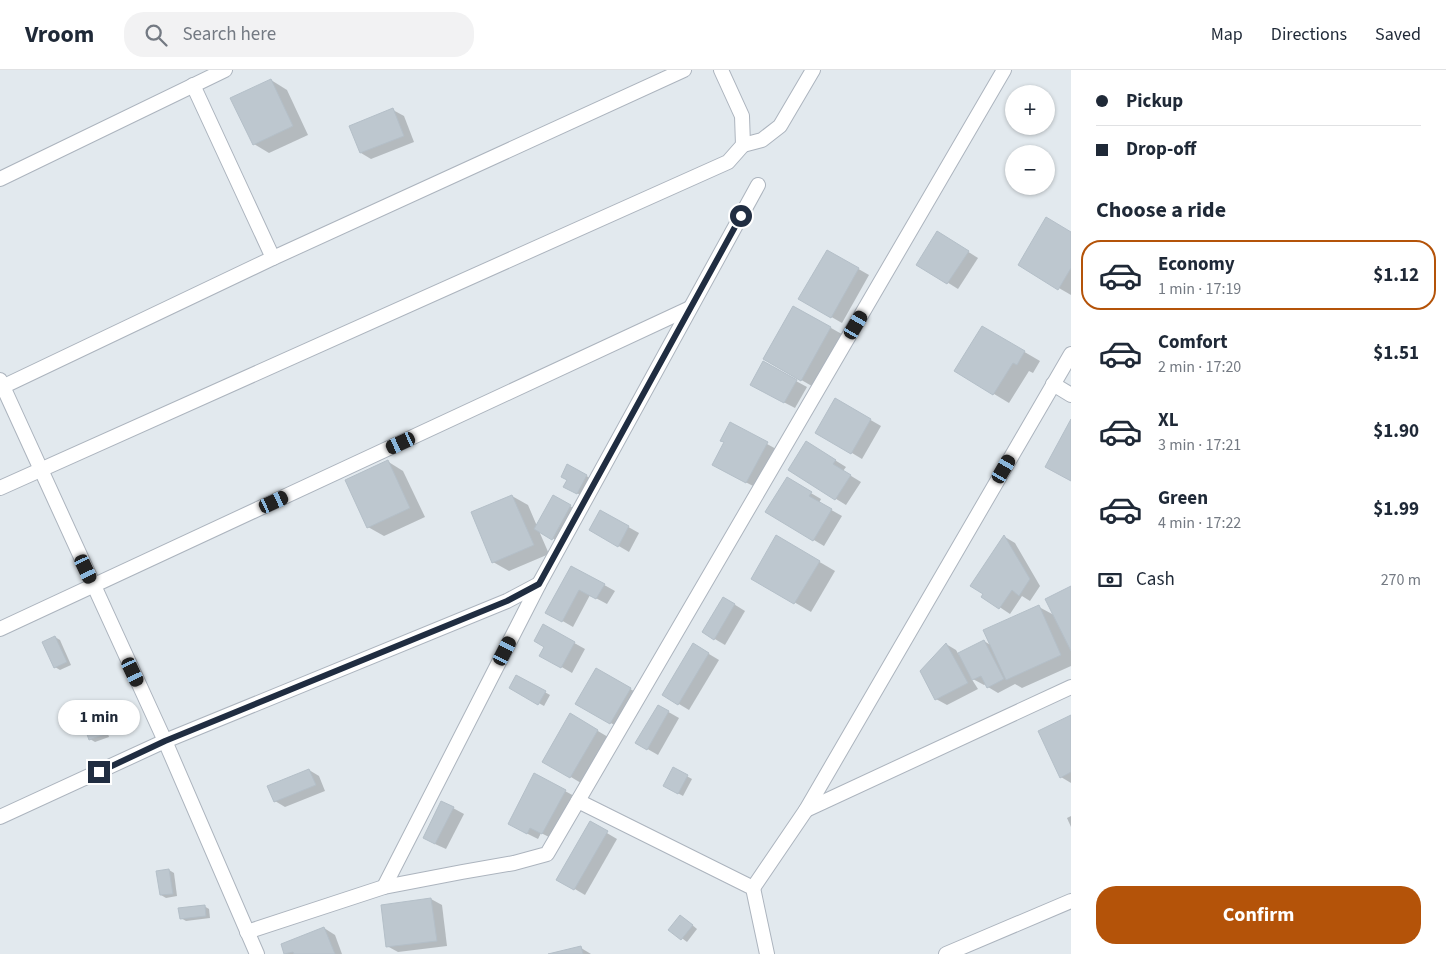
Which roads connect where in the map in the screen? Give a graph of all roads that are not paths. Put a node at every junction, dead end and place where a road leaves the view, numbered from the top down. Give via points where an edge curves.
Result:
1 (225, 70) edge
2 (684, 70) edge
3 (720, 70) edge
4 (813, 70) edge
5 (1004, 70) edge
6 (193, 85) junction
7 (743, 144) junction
8 (0, 179) edge
9 (758, 185) dead end
10 (273, 258) junction
11 (690, 308) junction
12 (1071, 354) edge
13 (1054, 384) junction
14 (1, 385) edge
15 (1071, 395) edge
16 (40, 469) junction
17 (0, 488) edge
18 (539, 584) junction
19 (94, 586) junction
20 (0, 628) edge
21 (1071, 687) edge
22 (165, 741) junction
23 (578, 801) junction
24 (806, 810) junction
25 (0, 817) edge
26 (384, 886) junction
27 (753, 888) junction
28 (1071, 902) edge
29 (247, 932) junction
30 (257, 954) edge
31 (767, 954) edge
32 (946, 954) edge

1 - 6 street
2 - 10 street
3 - 7 street via 742,116
4 - 7 street via 780,126 762,140
5 - 23 street
6 - 8 street
6 - 10 street
7 - 16 street via 728,162
9 - 11 street
10 - 14 street
11 - 18 street
11 - 19 street
12 - 13 street
13 - 15 street
13 - 24 street
14 - 16 street
16 - 17 street
16 - 19 street
18 - 22 street via 507,601
18 - 26 street
19 - 20 street
19 - 22 street
21 - 24 street
22 - 25 street
22 - 29 street
23 - 26 street via 547,854 514,864
23 - 27 street
24 - 27 street
26 - 29 street
27 - 31 street
28 - 32 street
29 - 30 street

